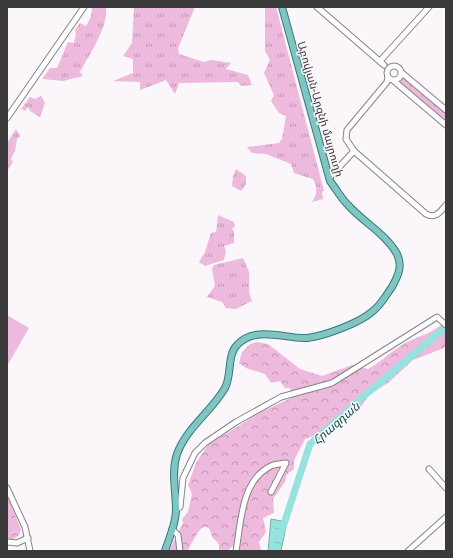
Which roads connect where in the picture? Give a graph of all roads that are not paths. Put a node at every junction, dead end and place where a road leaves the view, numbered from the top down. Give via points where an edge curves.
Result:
1 (84, 7) edge
2 (282, 7) edge
3 (317, 7) edge
4 (429, 7) edge
5 (402, 73) junction
6 (390, 80) junction
7 (446, 110) edge
8 (7, 118) edge
9 (446, 125) edge
10 (354, 151) junction
11 (329, 178) junction
12 (446, 205) edge
13 (446, 325) edge
14 (429, 468) dead end
15 (7, 488) edge
16 (446, 488) edge
17 (271, 492) dead end
18 (176, 510) junction
19 (446, 517) edge
20 (172, 529) junction
21 (28, 538) junction
22 (7, 542) edge
23 (30, 551) edge
24 (165, 551) edge
25 (180, 551) edge
26 (236, 551) edge
27 (408, 551) edge

1 - 8 street
2 - 11 main road, Աբովյան-Արզնի մայրուղի
3 - 4 street via 382,63
5 - 6 street via 399,79
5 - 6 street via 399,68 393,66 388,69
5 - 7 street
6 - 9 street
6 - 10 street via 347,130 346,139
10 - 11 street
10 - 12 street via 426,214 436,215
11 - 18 main road, Աբովյան-Արզնի մայրուղի via 347,205 393,246 400,265 399,276 374,311 363,318 305,338 258,335 246,339 234,348 229,379 186,434 177,454 174,471
13 - 18 street via 437,317 332,383 281,397 205,443 188,465 183,478 180,507
14 - 16 street
15 - 21 street
17 - 26 street via 286,463 271,466 256,477 245,500
18 - 20 main road
19 - 27 street
20 - 24 main road
20 - 25 street via 178,535
21 - 22 street via 18,544
21 - 23 street

